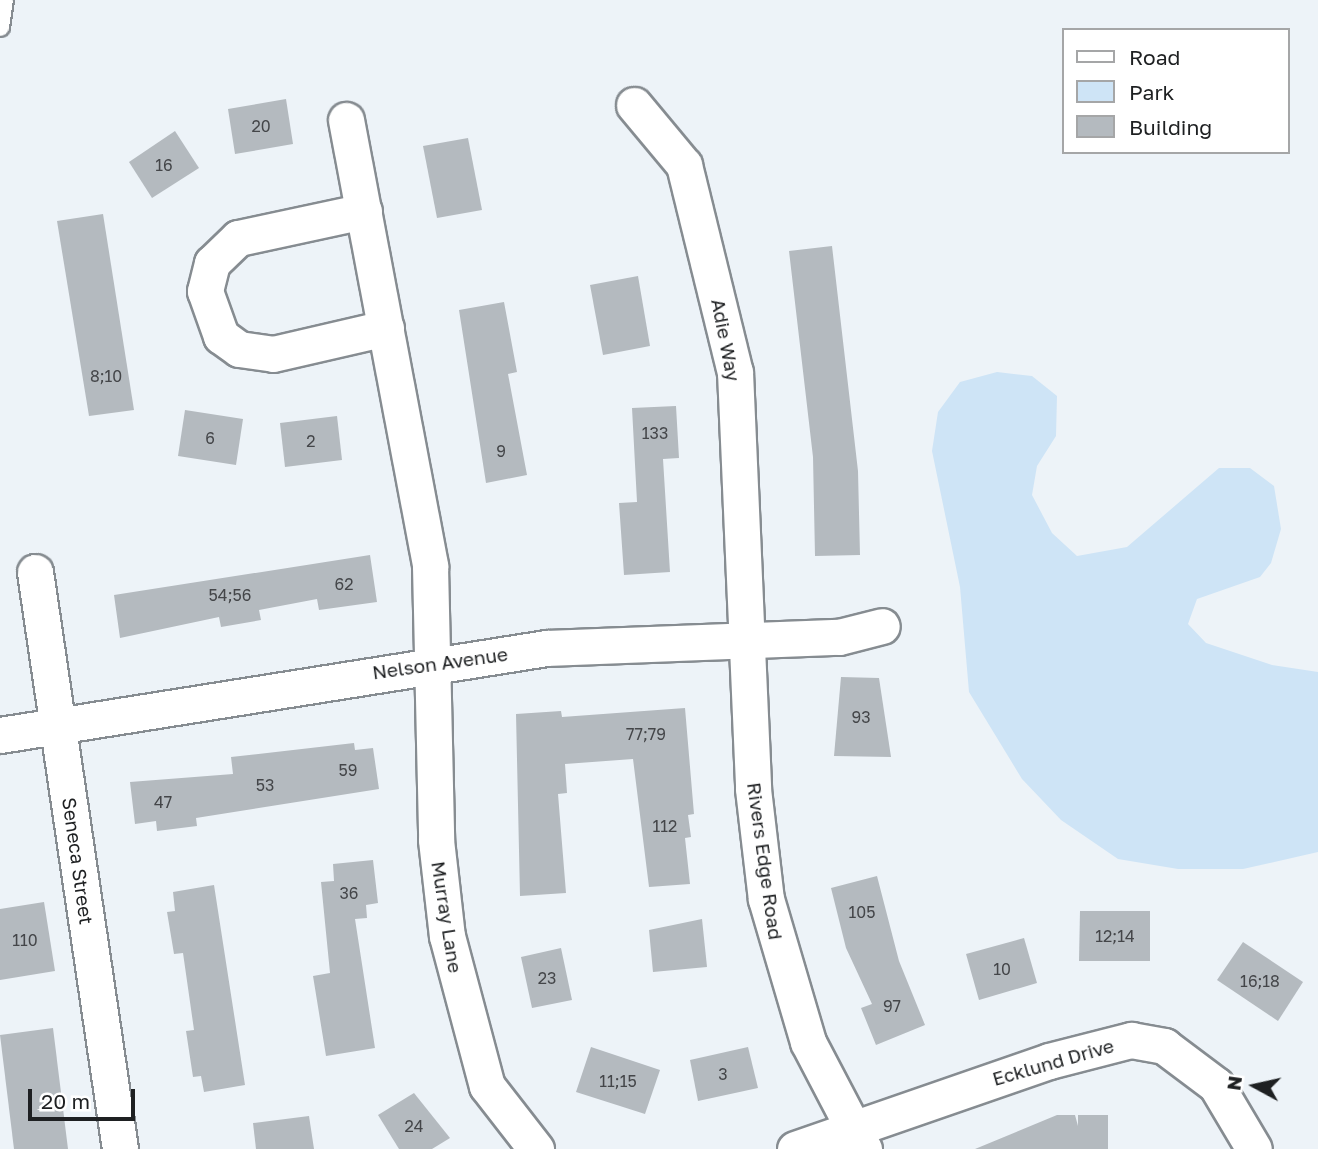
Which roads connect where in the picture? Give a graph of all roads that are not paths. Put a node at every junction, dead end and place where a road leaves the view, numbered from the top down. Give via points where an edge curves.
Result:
1 (4, 0) edge
2 (0, 27) edge
3 (634, 106) dead end
4 (346, 120) dead end
5 (364, 211) junction
6 (386, 328) junction
7 (35, 572) dead end
8 (882, 626) dead end
9 (748, 638) junction
10 (433, 662) junction
11 (58, 726) junction
12 (0, 735) edge
13 (857, 1138) edge
14 (120, 1149) edge
15 (536, 1149) edge
16 (795, 1149) edge
17 (1254, 1149) edge

1 - 2 lane
3 - 9 street, Adie Way via 684,165 735,372
4 - 5 street
5 - 6 street
5 - 6 street via 238,238 212,263 205,291 221,336 239,349 273,354
6 - 10 street via 430,566
7 - 11 street, Seneca Street
8 - 9 street, Nelson Avenue via 839,637
9 - 10 street, Nelson Avenue via 606,643
9 - 13 street, Rivers Edge Road via 753,789 766,899 808,1042
10 - 11 street, Nelson Avenue
10 - 15 street, Murray Lane via 439,888 461,1007 487,1086
11 - 12 street, Nelson Avenue
11 - 14 street, Seneca Street
13 - 16 street
13 - 17 street, Ecklund Drive via 1131,1040 1164,1046 1216,1085

